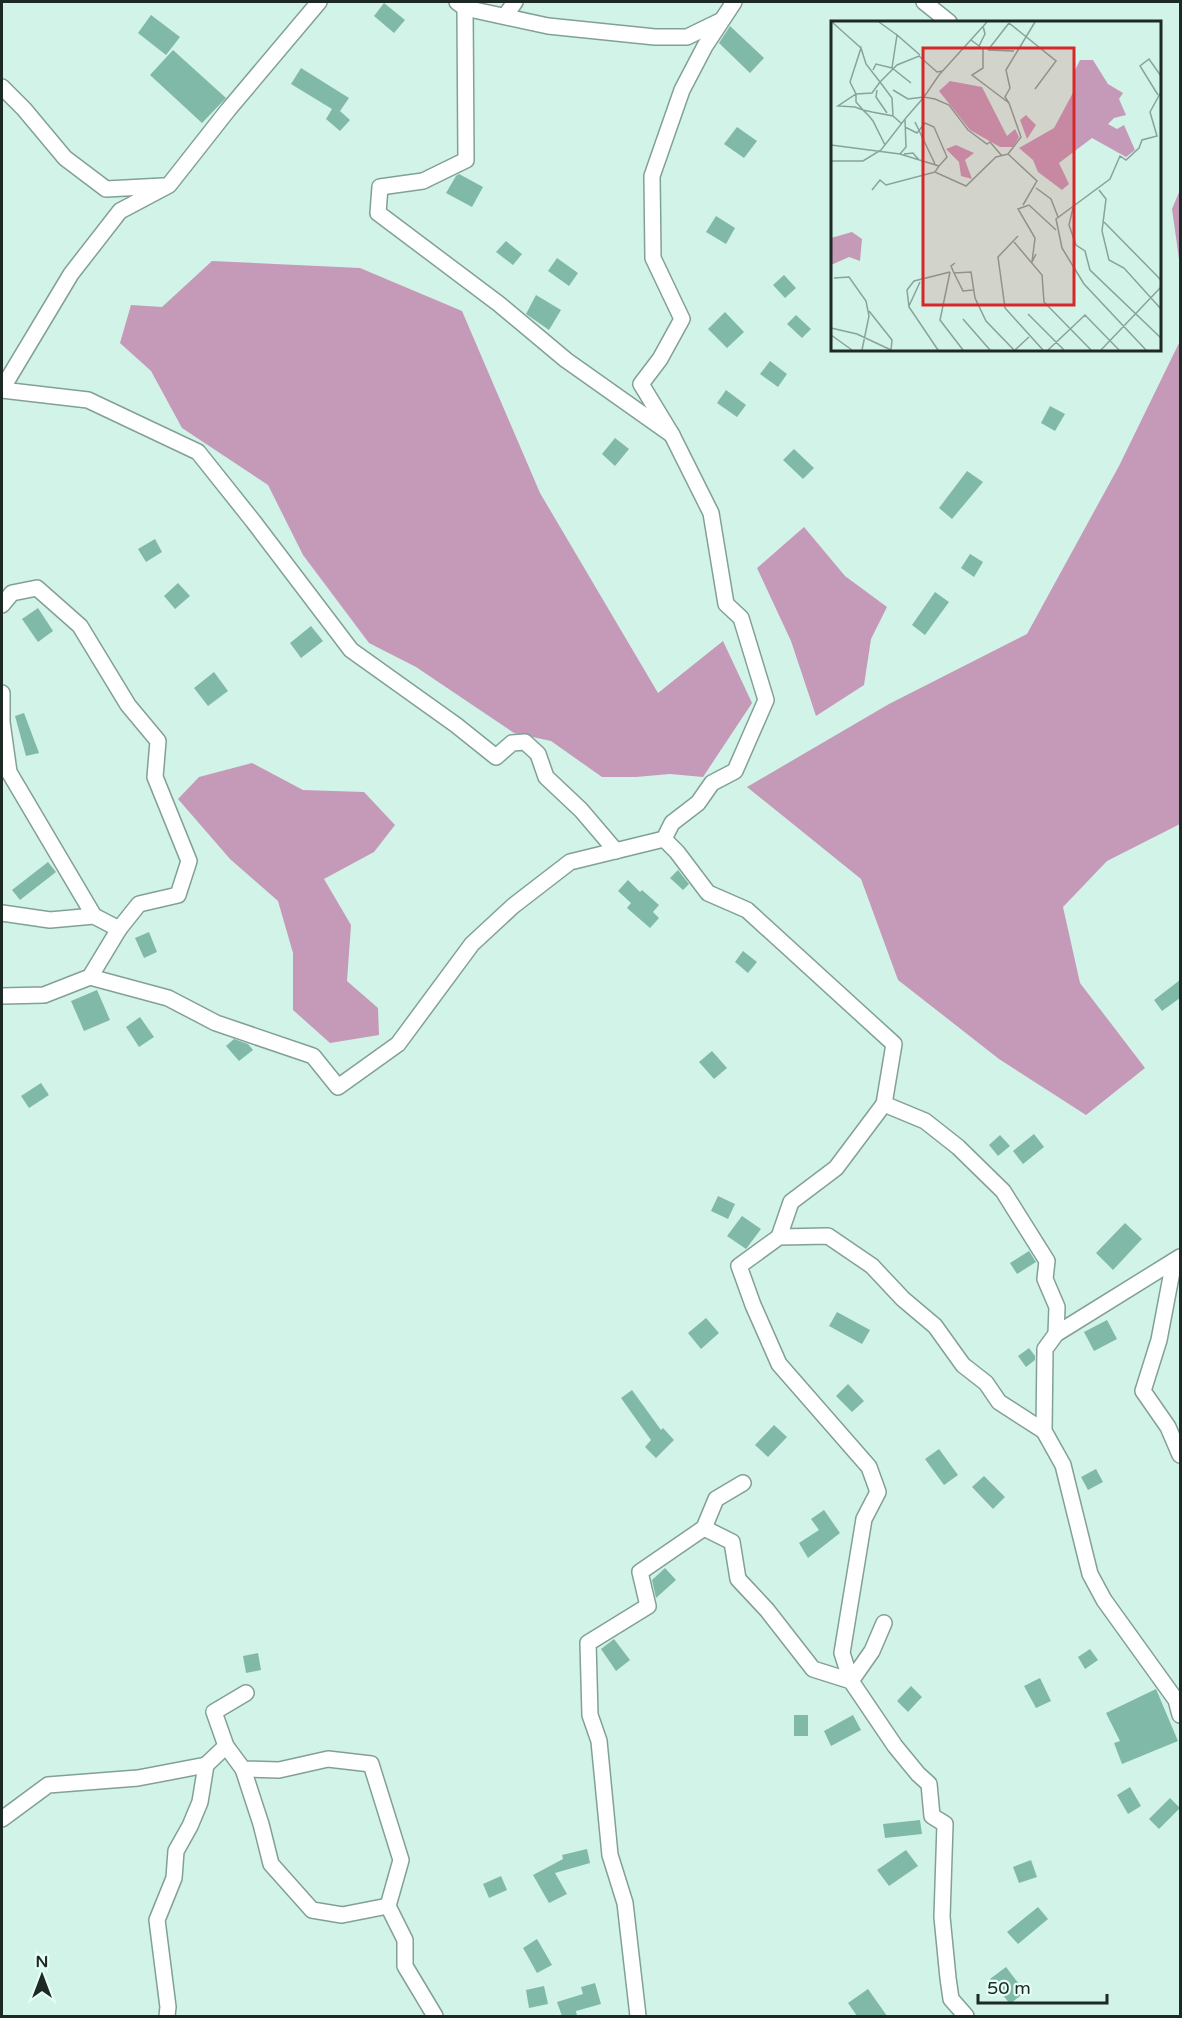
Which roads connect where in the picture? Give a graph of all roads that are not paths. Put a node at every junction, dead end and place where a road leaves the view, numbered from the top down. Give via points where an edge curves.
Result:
1 (319, 2) edge
2 (515, 2) edge
3 (734, 2) edge
4 (924, 2) edge
5 (461, 5) edge
6 (505, 16) junction
7 (720, 21) junction
8 (948, 21) edge
9 (2, 87) edge
10 (169, 185) junction
11 (2, 389) edge
12 (672, 435) junction
13 (2, 605) edge
14 (2, 693) edge
15 (664, 839) junction
16 (616, 851) junction
17 (2, 913) edge
18 (94, 916) junction
19 (119, 929) junction
20 (90, 977) junction
21 (2, 996) edge
22 (884, 1104) junction
23 (780, 1237) junction
24 (1177, 1259) edge
25 (1056, 1334) junction
26 (1044, 1431) junction
27 (1180, 1455) edge
28 (743, 1483) dead end
29 (704, 1528) junction
30 (884, 1623) dead end
31 (851, 1681) junction
32 (246, 1694) dead end
33 (1180, 1715) edge
34 (226, 1746) junction
35 (206, 1765) junction
36 (243, 1769) junction
37 (2, 1819) edge
38 (388, 1906) junction
39 (167, 2016) edge
40 (435, 2016) edge
41 (638, 2016) edge
42 (966, 2016) edge

1 - 10 street
2 - 6 street
3 - 7 street
4 - 8 street
5 - 6 street
5 - 12 street via 466,160 423,181 380,187 378,213 566,360
6 - 7 street via 548,26 656,37 687,37
7 - 12 street via 682,90 652,176 653,258 682,319 641,384
9 - 10 street via 65,158 106,189
10 - 11 street via 120,211 71,274
11 - 16 street via 88,400 198,452 351,650 495,758 512,743 525,742 538,754 546,777
12 - 15 street via 711,513 726,604 741,618 766,700 735,771 712,783 698,803 672,823
13 - 19 street via 12,592 37,588 80,626 128,705 158,741 155,777 189,861 178,895 139,904
14 - 18 street via 9,772
15 - 16 street
15 - 22 street via 708,893 747,910 894,1044
16 - 20 street via 570,862 513,906 472,944 398,1044 338,1087 313,1056 216,1023 168,998
17 - 18 street via 50,920
18 - 19 street
19 - 20 street
20 - 21 street via 44,995
22 - 23 street via 836,1167 791,1202
22 - 25 street via 925,1121 1003,1191 1047,1261 1045,1279 1057,1307
23 - 26 street via 828,1236 872,1266 934,1326 963,1365 986,1383 999,1402
23 - 31 street via 740,1266 753,1305 780,1364 869,1467 878,1492 864,1518 842,1653
24 - 25 street
24 - 27 street via 1143,1391 1168,1427
25 - 26 street via 1045,1349
26 - 33 street via 1063,1465 1090,1574 1104,1600 1176,1700
28 - 29 street via 716,1499
29 - 31 street via 732,1542 738,1579 813,1669
29 - 41 street via 640,1572 648,1606 588,1643 590,1715 599,1741 610,1855 625,1903
30 - 31 street via 872,1651
31 - 42 street via 895,1746 929,1784 932,1816 945,1824 942,1917 948,1978 951,1999
32 - 34 street via 214,1712
34 - 35 street
34 - 36 street
35 - 37 street via 138,1778 48,1785
35 - 39 street via 200,1802 176,1851 174,1878 157,1920
36 - 38 street via 271,1864 312,1910 342,1915
36 - 38 street via 279,1770 328,1759 371,1764 401,1860
38 - 40 street via 405,1940 405,1966

